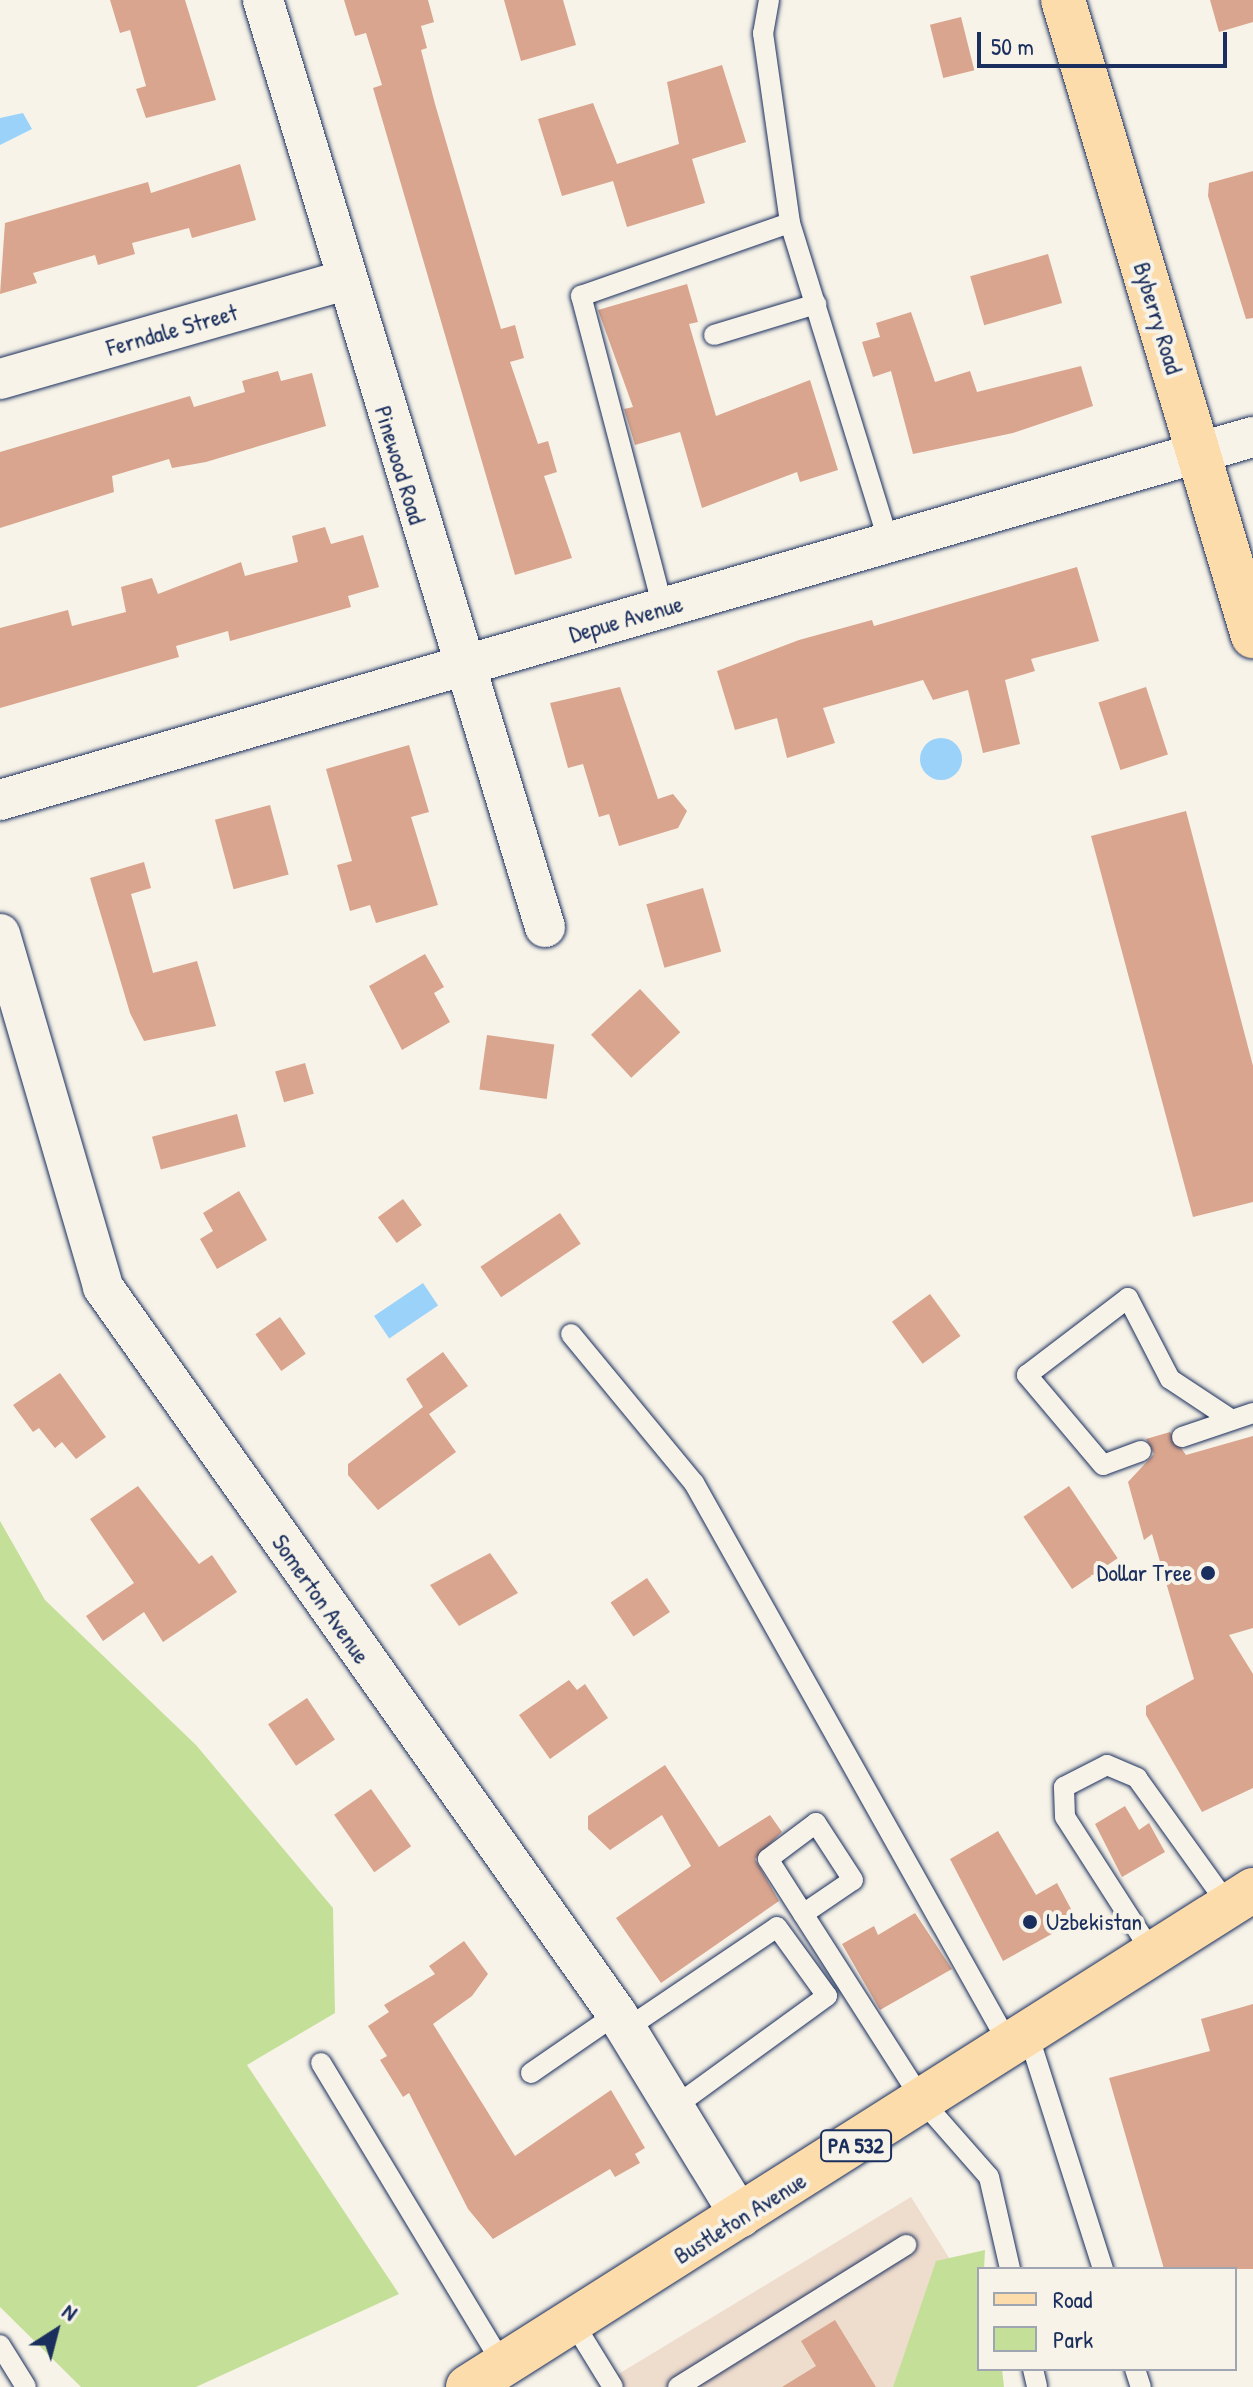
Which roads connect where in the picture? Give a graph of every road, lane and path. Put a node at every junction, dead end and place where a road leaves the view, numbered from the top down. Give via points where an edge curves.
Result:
1 (263, 0) edge
2 (769, 0) edge
3 (1063, 0) edge
4 (790, 223) junction
5 (345, 280) junction
6 (816, 304) junction
7 (714, 335) dead end
8 (0, 379) edge
9 (1253, 437) edge
10 (1199, 453) junction
11 (889, 542) junction
12 (663, 608) junction
13 (1253, 636) edge
14 (461, 667) junction
15 (0, 800) edge
16 (545, 927) dead end
17 (0, 934) edge
18 (571, 1334) dead end
19 (1253, 1413) edge
20 (1232, 1420) junction
21 (1182, 1437) dead end
22 (1141, 1451) dead end
23 (1241, 1898) edge
24 (803, 1914) junction
25 (1155, 1957) junction
26 (622, 2022) junction
27 (1020, 2043) junction
28 (321, 2063) dead end
29 (531, 2073) dead end
30 (924, 2103) junction
31 (674, 2107) junction
32 (741, 2217) junction
33 (906, 2245) dead end
34 (1010, 2267) edge
35 (1102, 2267) edge
36 (573, 2322) junction
37 (0, 2345) edge
38 (486, 2376) edge
39 (26, 2387) edge
40 (613, 2387) edge
41 (678, 2387) edge

1 - 5 street, Pinewood Road
2 - 4 lane via 763,33
3 - 10 main road, Byberry Road
4 - 6 lane
4 - 12 lane via 581,296
5 - 8 street, Ferndale Street
5 - 14 street, Pinewood Road
6 - 7 lane
6 - 11 lane
9 - 10 street, Depue Avenue
10 - 11 street, Depue Avenue
10 - 13 main road, Byberry Road
11 - 12 street, Depue Avenue
12 - 14 street, Depue Avenue
14 - 15 street, Depue Avenue
14 - 16 street, Pinewood Road
17 - 26 street, Somerton Avenue via 103,1287
18 - 27 lane via 694,1483
19 - 20 lane
20 - 21 lane
20 - 22 lane via 1170,1379 1128,1298 1027,1375 1103,1465
23 - 25 main road, Bustleton Avenue / PA 532
23 - 25 lane via 1137,1778 1107,1765 1064,1787 1065,1817
24 - 24 lane via 768,1859 816,1823 853,1880
24 - 30 lane
25 - 27 main road, Bustleton Avenue / PA 532
26 - 29 lane
26 - 31 street, Somerton Avenue
26 - 31 lane via 777,1927 827,1996
27 - 30 main road, Bustleton Avenue / PA 532
27 - 35 lane
28 - 38 lane
30 - 32 main road, Bustleton Avenue / PA 532
30 - 34 lane via 989,2177
31 - 32 street, Somerton Avenue
32 - 36 main road, Bustleton Avenue / PA 532
33 - 41 lane
36 - 38 main road, Bustleton Avenue / PA 532
36 - 40 lane
37 - 39 lane

